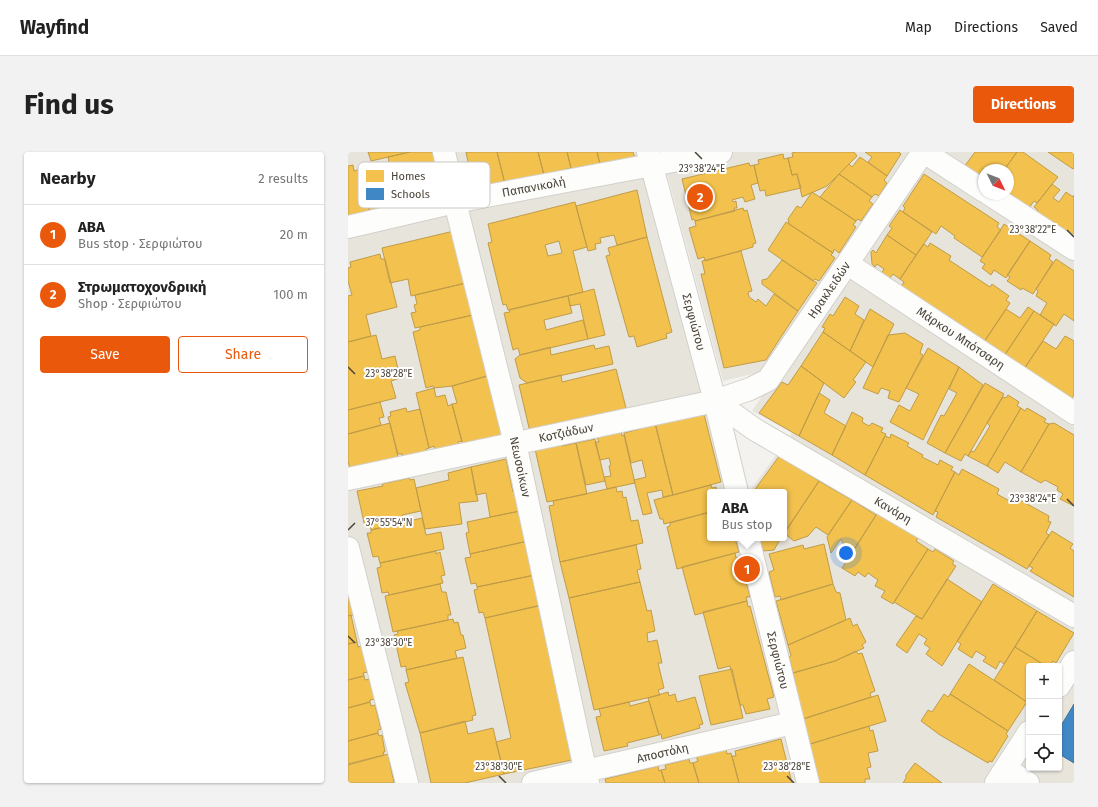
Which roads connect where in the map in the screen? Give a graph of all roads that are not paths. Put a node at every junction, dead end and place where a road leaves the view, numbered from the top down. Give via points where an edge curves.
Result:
1 (444, 152) edge
2 (721, 152) edge
3 (923, 152) edge
4 (650, 159) edge
5 (446, 162) edge
6 (978, 187) edge
7 (490, 194) edge
8 (998, 200) edge
9 (429, 208) edge
10 (456, 208) edge
11 (348, 227) edge
12 (1074, 249) edge
13 (848, 264) junction
14 (715, 401) junction
15 (1074, 413) edge
16 (515, 443) junction
17 (348, 479) edge
18 (736, 489) edge
19 (749, 541) edge
20 (348, 548) edge
21 (1074, 616) edge
22 (1074, 662) edge
23 (1062, 681) edge
24 (793, 723) junction
25 (1027, 735) edge
26 (1001, 776) edge
27 (587, 777) edge
28 (407, 783) edge
29 (533, 783) edge
30 (808, 783) edge
31 (1028, 783) edge

1 - 5 street, Νεωσοίκων
2 - 4 street, Παπανικολή
3 - 6 street
3 - 13 street, Ηρακλειδών
4 - 7 street, Παπανικολή
4 - 14 street, Σερφιώτου
8 - 12 street
9 - 11 street, Παπανικολή
10 - 16 street, Νεωσοίκων
13 - 14 street, Ηρακλειδών via 768,380
13 - 15 street, Μάρκου Μπότσαρη
14 - 16 street, Κοτζιάδων
14 - 18 street, Σερφιώτου
14 - 21 street, Κανάρη via 754,429
16 - 17 street, Κοτζιάδων
16 - 27 street, Νεωσοίκων
19 - 24 street, Σερφιώτου
20 - 28 street
22 - 23 street
24 - 27 street, Αποστόλη
24 - 30 street, Σερφιώτου
25 - 26 street
26 - 31 street
27 - 29 street, Αποστόλη

